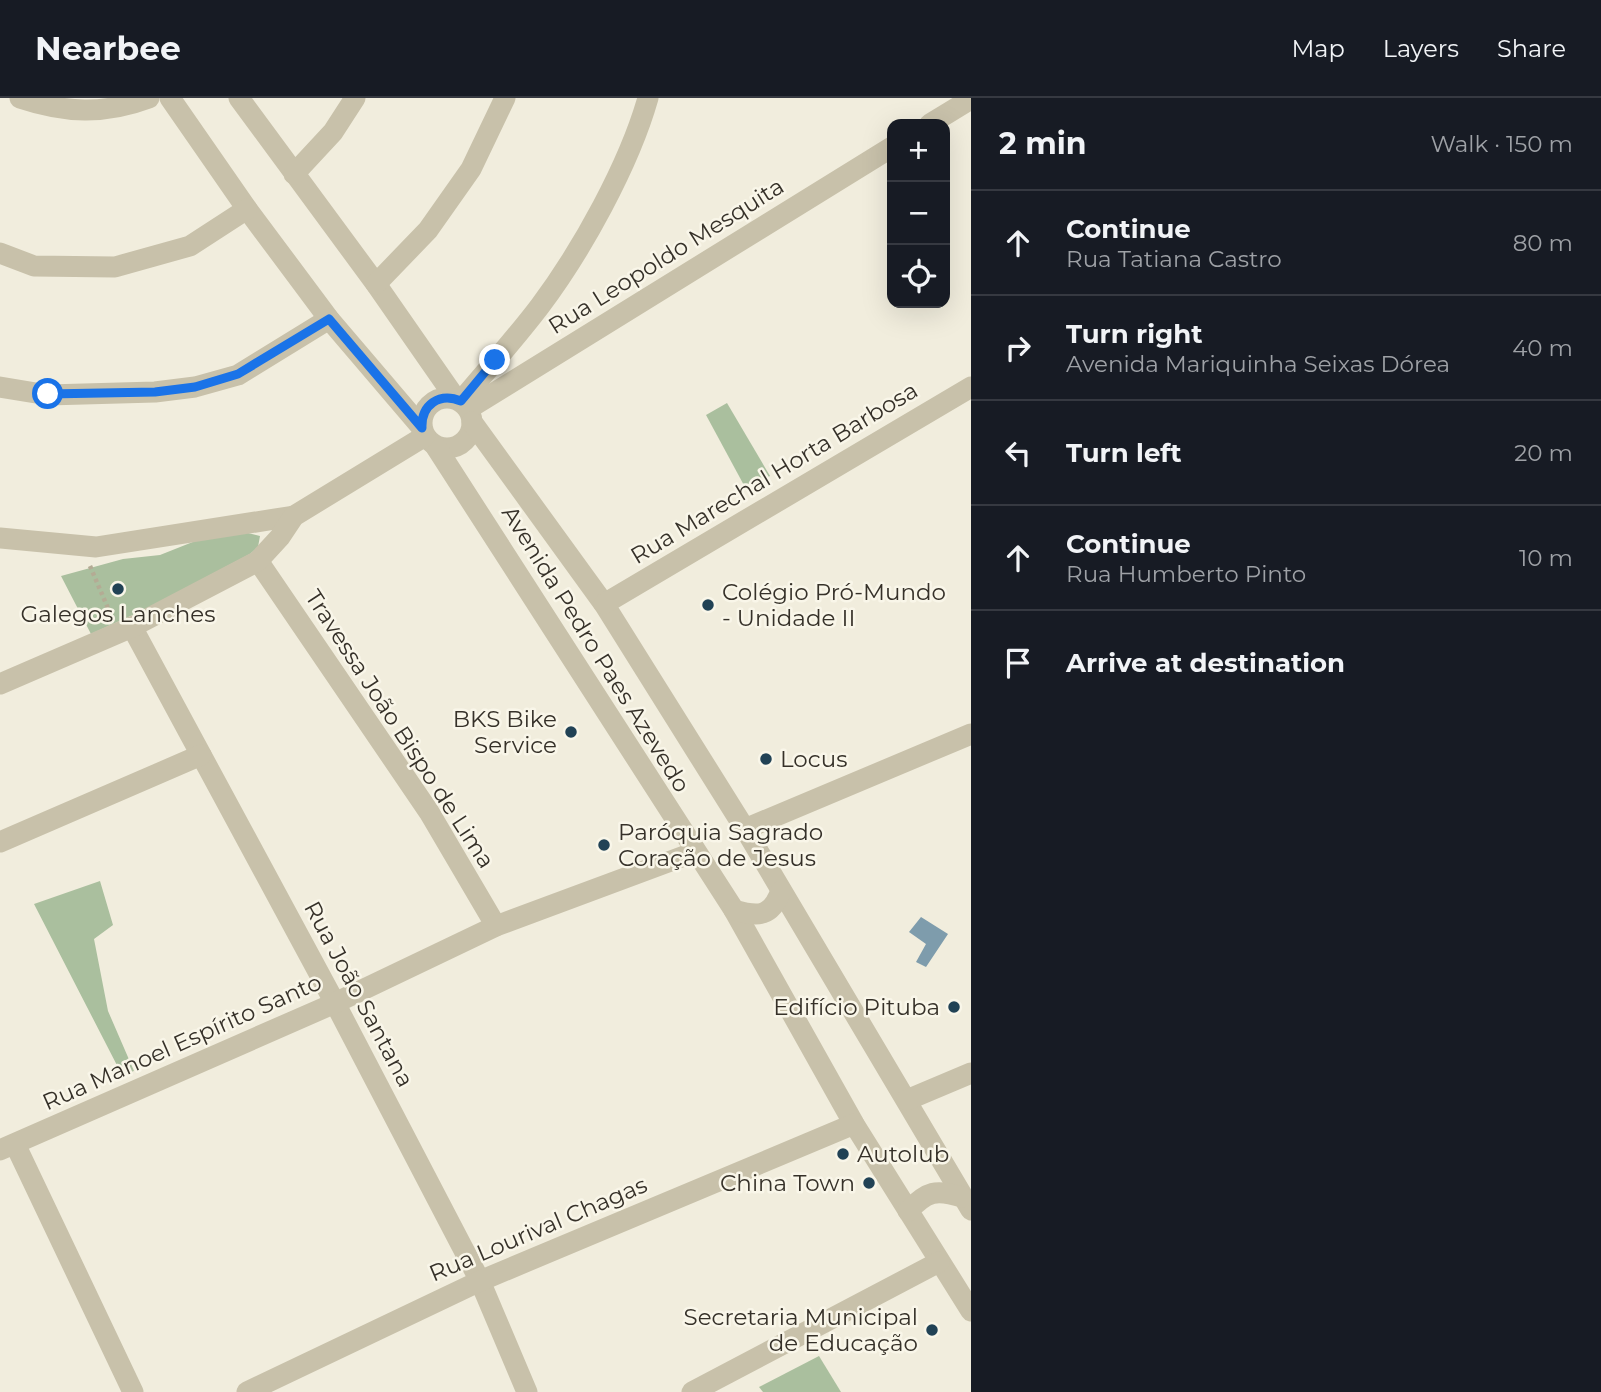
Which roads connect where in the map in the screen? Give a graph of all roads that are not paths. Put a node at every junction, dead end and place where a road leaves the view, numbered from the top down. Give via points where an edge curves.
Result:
1 (20, 98) edge
2 (149, 98) edge
3 (170, 98) edge
4 (239, 98) edge
5 (355, 98) edge
6 (505, 98) edge
7 (648, 98) edge
8 (968, 103) edge
9 (939, 119) edge
10 (887, 150) edge
11 (294, 174) junction
12 (247, 209) junction
13 (0, 253) edge
14 (376, 284) junction
15 (329, 319) junction
16 (0, 387) edge
17 (971, 387) edge
18 (464, 408) junction
19 (428, 437) junction
20 (294, 516) junction
21 (0, 538) edge
22 (258, 561) junction
23 (604, 604) junction
24 (125, 630) junction
25 (0, 684) edge
26 (971, 734) edge
27 (201, 755) junction
28 (745, 829) junction
29 (0, 842) edge
30 (695, 852) junction
31 (781, 891) junction
32 (734, 910) junction
33 (496, 926) junction
34 (335, 1003) junction
35 (971, 1073) edge
36 (906, 1100) junction
37 (854, 1124) junction
38 (7, 1147) edge
39 (967, 1204) edge
40 (908, 1211) junction
41 (939, 1262) junction
42 (480, 1281) junction
43 (971, 1311) edge
44 (133, 1392) edge
45 (247, 1392) edge
46 (527, 1392) edge
47 (692, 1392) edge

1 - 2 street via 50,108 89,111
3 - 12 street, Avenida Pedro Paes Azevedo
4 - 11 street, Avenida Pedro Paes Azevedo
5 - 11 street via 333,132
6 - 14 street via 471,169 428,230
7 - 18 street via 605,201 577,250
8 - 9 street
10 - 18 street, Rua Leopoldo Mesquita
11 - 14 street, Avenida Pedro Paes Azevedo
12 - 13 street via 190,246 115,267 34,267
12 - 15 street, Avenida Pedro Paes Azevedo
14 - 18 street, Avenida Pedro Paes Azevedo
15 - 16 street via 238,374 195,387 48,394
15 - 19 street, Avenida Pedro Paes Azevedo
17 - 23 street, Rua Marechal Horta Barbosa
18 - 19 street via 448,397 433,401 423,413
18 - 19 street via 468,436 458,446 451,448
18 - 23 street, Avenida Pedro Paes Azevedo
19 - 20 street
19 - 30 street, Avenida Pedro Paes Azevedo
20 - 21 street via 96,547
20 - 22 street
22 - 24 street
22 - 33 street, Travessa João Bispo de Lima via 429,812
23 - 28 street, Avenida Pedro Paes Azevedo
24 - 25 street
24 - 27 street, Rua João Santana
26 - 28 street
27 - 29 street
27 - 34 street, Rua João Santana
28 - 31 street, Avenida Pedro Paes Azevedo
30 - 32 street, Avenida Pedro Paes Azevedo
30 - 33 street, Rua Manoel Espírito Santo
31 - 32 street via 772,909 762,914
31 - 36 street, Avenida Pedro Paes Azevedo
32 - 37 street, Avenida Pedro Paes Azevedo
33 - 34 street, Rua Manoel Espírito Santo
34 - 38 street, Rua Manoel Espírito Santo
34 - 42 street, Rua João Santana
35 - 36 street
36 - 39 street, Avenida Pedro Paes Azevedo
37 - 40 street, Avenida Pedro Paes Azevedo
37 - 42 street, Rua Lourival Chagas
38 - 44 street
39 - 40 street via 944,1192 931,1193
40 - 41 street, Avenida Pedro Paes Azevedo
41 - 43 street, Avenida Pedro Paes Azevedo
41 - 47 street
42 - 45 street, Rua Lourival Chagas
42 - 46 street, Rua João Santana

